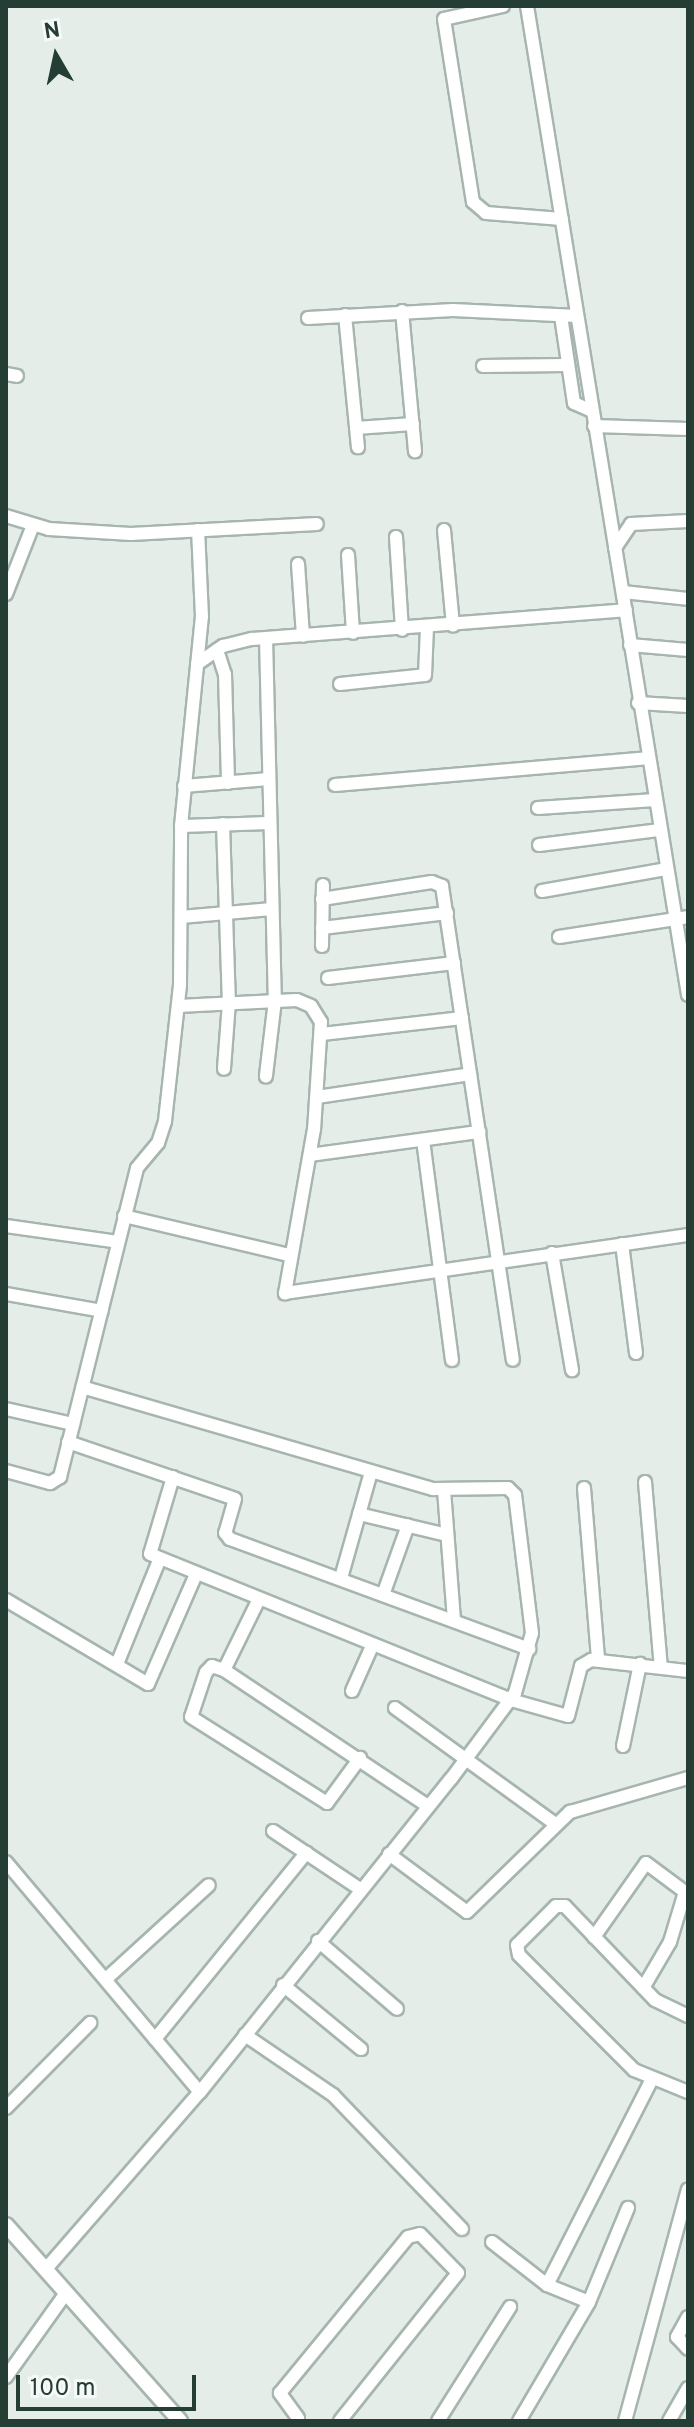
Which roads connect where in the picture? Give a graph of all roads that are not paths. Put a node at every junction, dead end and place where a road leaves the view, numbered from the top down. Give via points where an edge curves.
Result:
1 (503, 6) edge
2 (527, 6) edge
3 (562, 219) junction
4 (402, 311) junction
5 (345, 315) junction
6 (561, 316) junction
7 (577, 316) junction
8 (308, 318) dead end
9 (565, 365) junction
10 (483, 366) dead end
11 (592, 411) junction
12 (413, 424) junction
13 (594, 426) junction
14 (356, 428) junction
15 (688, 429) edge
16 (358, 447) dead end
17 (415, 451) dead end
18 (6, 516) edge
19 (688, 521) edge
20 (317, 524) dead end
21 (33, 525) junction
22 (198, 530) junction
23 (444, 530) dead end
24 (396, 537) dead end
25 (615, 548) junction
26 (348, 555) dead end
27 (298, 564) dead end
28 (623, 592) junction
29 (6, 594) edge
30 (688, 599) edge
31 (626, 610) junction
32 (453, 626) junction
33 (427, 628) junction
34 (402, 630) junction
35 (353, 633) junction
36 (303, 636) junction
37 (266, 638) junction
38 (630, 645) junction
39 (217, 650) junction
40 (688, 650) edge
41 (197, 664) junction
42 (340, 684) dead end
43 (638, 703) junction
44 (688, 706) edge
45 (647, 758) junction
46 (269, 779) junction
47 (228, 783) junction
48 (335, 785) dead end
49 (184, 786) junction
50 (655, 800) junction
51 (538, 808) dead end
52 (270, 823) junction
53 (223, 824) junction
54 (181, 826) junction
55 (660, 830) junction
56 (539, 845) dead end
57 (667, 869) junction
58 (323, 885) dead end
59 (542, 891) dead end
60 (322, 899) junction
61 (272, 909) junction
62 (226, 913) junction
63 (447, 913) junction
64 (181, 917) junction
65 (681, 917) edge
66 (322, 928) junction
67 (559, 937) dead end
68 (322, 946) dead end
69 (454, 963) junction
70 (328, 978) dead end
71 (688, 995) edge
72 (275, 1000) junction
73 (229, 1002) junction
74 (178, 1006) junction
75 (462, 1018) junction
76 (322, 1034) junction
77 (224, 1069) dead end
78 (470, 1074) junction
79 (266, 1076) dead end
80 (317, 1097) junction
81 (479, 1132) junction
82 (423, 1140) junction
83 (310, 1155) junction
84 (124, 1216) junction
85 (6, 1226) edge
86 (688, 1235) edge
87 (118, 1242) junction
88 (622, 1244) junction
89 (552, 1253) junction
90 (289, 1255) junction
91 (499, 1260) junction
92 (440, 1271) junction
93 (6, 1294) edge
94 (102, 1311) junction
95 (636, 1353) dead end
96 (452, 1360) dead end
97 (513, 1360) dead end
98 (572, 1370) dead end
99 (83, 1387) junction
100 (6, 1409) edge
101 (73, 1424) junction
102 (68, 1442) junction
103 (6, 1471) edge
104 (371, 1472) junction
105 (173, 1477) junction
106 (645, 1482) dead end
107 (584, 1488) dead end
108 (444, 1490) junction
109 (359, 1514) junction
110 (408, 1525) junction
111 (447, 1535) junction
112 (160, 1558) junction
113 (196, 1574) junction
114 (341, 1578) junction
115 (383, 1595) junction
116 (6, 1600) edge
117 (258, 1601) junction
118 (454, 1620) junction
119 (372, 1646) junction
120 (529, 1649) junction
121 (598, 1659) junction
122 (117, 1664) junction
123 (640, 1664) junction
124 (661, 1667) junction
125 (224, 1670) junction
126 (688, 1671) edge
127 (352, 1691) dead end
128 (511, 1700) junction
129 (395, 1708) dead end
130 (623, 1746) dead end
131 (360, 1758) junction
132 (467, 1758) junction
133 (688, 1778) edge
134 (428, 1806) junction
135 (554, 1823) junction
136 (273, 1831) dead end
137 (306, 1853) junction
138 (389, 1854) junction
139 (6, 1862) edge
140 (209, 1885) dead end
141 (360, 1889) junction
142 (594, 1937) junction
143 (318, 1941) junction
144 (106, 1979) junction
145 (283, 1985) junction
146 (643, 1988) junction
147 (397, 2009) dead end
148 (688, 2016) edge
149 (90, 2023) dead end
150 (245, 2035) junction
151 (155, 2039) junction
152 (361, 2049) dead end
153 (651, 2081) junction
154 (200, 2092) junction
155 (688, 2092) edge
156 (6, 2108) edge
157 (688, 2189) edge
158 (628, 2208) dead end
159 (6, 2225) edge
160 (462, 2229) dead end
161 (492, 2242) dead end
162 (45, 2270) junction
163 (547, 2285) junction
164 (66, 2293) junction
165 (589, 2302) junction
166 (510, 2307) dead end
167 (688, 2317) edge
168 (688, 2349) edge
169 (6, 2377) edge
170 (688, 2388) edge
171 (299, 2420) edge
172 (180, 2421) edge
173 (340, 2421) edge
174 (438, 2421) edge
175 (519, 2421) edge
176 (625, 2421) edge
177 (669, 2421) edge

1 - 3 street via 444,19 473,202 486,213
2 - 3 street
3 - 7 street
4 - 5 street
4 - 6 street
4 - 12 street
5 - 8 street
5 - 14 street
6 - 7 street
6 - 9 street
7 - 11 street
9 - 10 street
9 - 11 street via 576,407
11 - 13 street
12 - 14 street
12 - 17 street
13 - 15 street
13 - 25 street
14 - 16 street
18 - 21 street
19 - 25 street via 631,524
20 - 22 street
21 - 22 street via 131,534
21 - 29 street
22 - 41 street
23 - 32 street
24 - 34 street
25 - 28 street
26 - 35 street
27 - 36 street
28 - 30 street
28 - 31 street
31 - 32 street
31 - 38 street
32 - 33 street
33 - 34 street
33 - 42 street via 425,675
34 - 35 street
35 - 36 street
36 - 37 street
37 - 39 street
37 - 46 street
38 - 40 street
38 - 43 street
39 - 41 street
39 - 47 street via 225,674
41 - 49 street
43 - 44 street
43 - 45 street
45 - 48 street
45 - 50 street
46 - 47 street
46 - 52 street
47 - 49 street
49 - 54 street
50 - 51 street
50 - 55 street
52 - 53 street
52 - 61 street
53 - 54 street
53 - 62 street
54 - 64 street
55 - 56 street
55 - 57 street
57 - 59 street
57 - 65 street
58 - 60 street
60 - 63 street via 432,882 442,886
60 - 66 street
61 - 62 street
61 - 72 street
62 - 64 street
62 - 73 street
63 - 66 street
63 - 69 street
64 - 74 street
65 - 67 street
65 - 71 street
66 - 68 street
69 - 70 street
69 - 75 street
72 - 73 street
72 - 76 street via 311,1006
72 - 79 street
73 - 74 street
73 - 77 street
74 - 84 street via 162,1131 137,1168
75 - 76 street
75 - 78 street
76 - 80 street
78 - 80 street
78 - 81 street
80 - 83 street
81 - 82 street
81 - 91 street
82 - 83 street
82 - 92 street
83 - 90 street
84 - 87 street
84 - 90 street
85 - 87 street
86 - 88 street
87 - 94 street
88 - 89 street
88 - 95 street
89 - 91 street
89 - 98 street
90 - 92 street via 283,1290 290,1294
91 - 92 street
91 - 97 street
92 - 96 street
93 - 94 street
94 - 99 street
99 - 101 street
99 - 104 street
100 - 101 street
101 - 102 street
102 - 103 street via 54,1484
102 - 105 street
104 - 108 street
104 - 109 street
105 - 112 street via 149,1551
105 - 114 street via 237,1501 225,1533 230,1539
106 - 124 street
107 - 121 street
108 - 111 street
108 - 120 street via 502,1487 515,1495 531,1612
109 - 110 street
109 - 114 street
110 - 111 street
110 - 115 street
111 - 118 street
112 - 113 street
112 - 122 street
113 - 117 street
113 - 122 street via 154,1682
114 - 115 street
115 - 118 street
116 - 122 street
117 - 119 street
117 - 125 street
118 - 120 street
119 - 127 street
119 - 128 street
120 - 128 street
121 - 123 street
121 - 128 street via 581,1666 566,1717
123 - 124 street
123 - 130 street
124 - 126 street
125 - 131 street
125 - 131 street via 209,1668 190,1713 246,1753 327,1803
128 - 132 street
129 - 132 street
131 - 134 street
132 - 134 street
132 - 135 street
133 - 135 street via 585,1806
134 - 138 street
135 - 138 street via 462,1913
136 - 137 street
137 - 141 street
137 - 151 street
138 - 141 street
139 - 144 street
140 - 144 street
141 - 143 street
142 - 146 street
142 - 146 street via 646,1863 685,1892 666,1950
142 - 153 street via 561,1904 517,1950
143 - 145 street
143 - 147 street
144 - 151 street
145 - 150 street
145 - 152 street
146 - 148 street via 666,2009
149 - 156 street
150 - 154 street
150 - 160 street via 333,2095
151 - 154 street
153 - 155 street
153 - 163 street
154 - 162 street
157 - 176 street
158 - 165 street
159 - 162 street
161 - 163 street
162 - 164 street
163 - 165 street
164 - 169 street
164 - 172 street
165 - 175 street
166 - 174 street
167 - 168 street via 677,2337
170 - 177 street
171 - 173 street via 280,2393 408,2237 420,2234 458,2273

